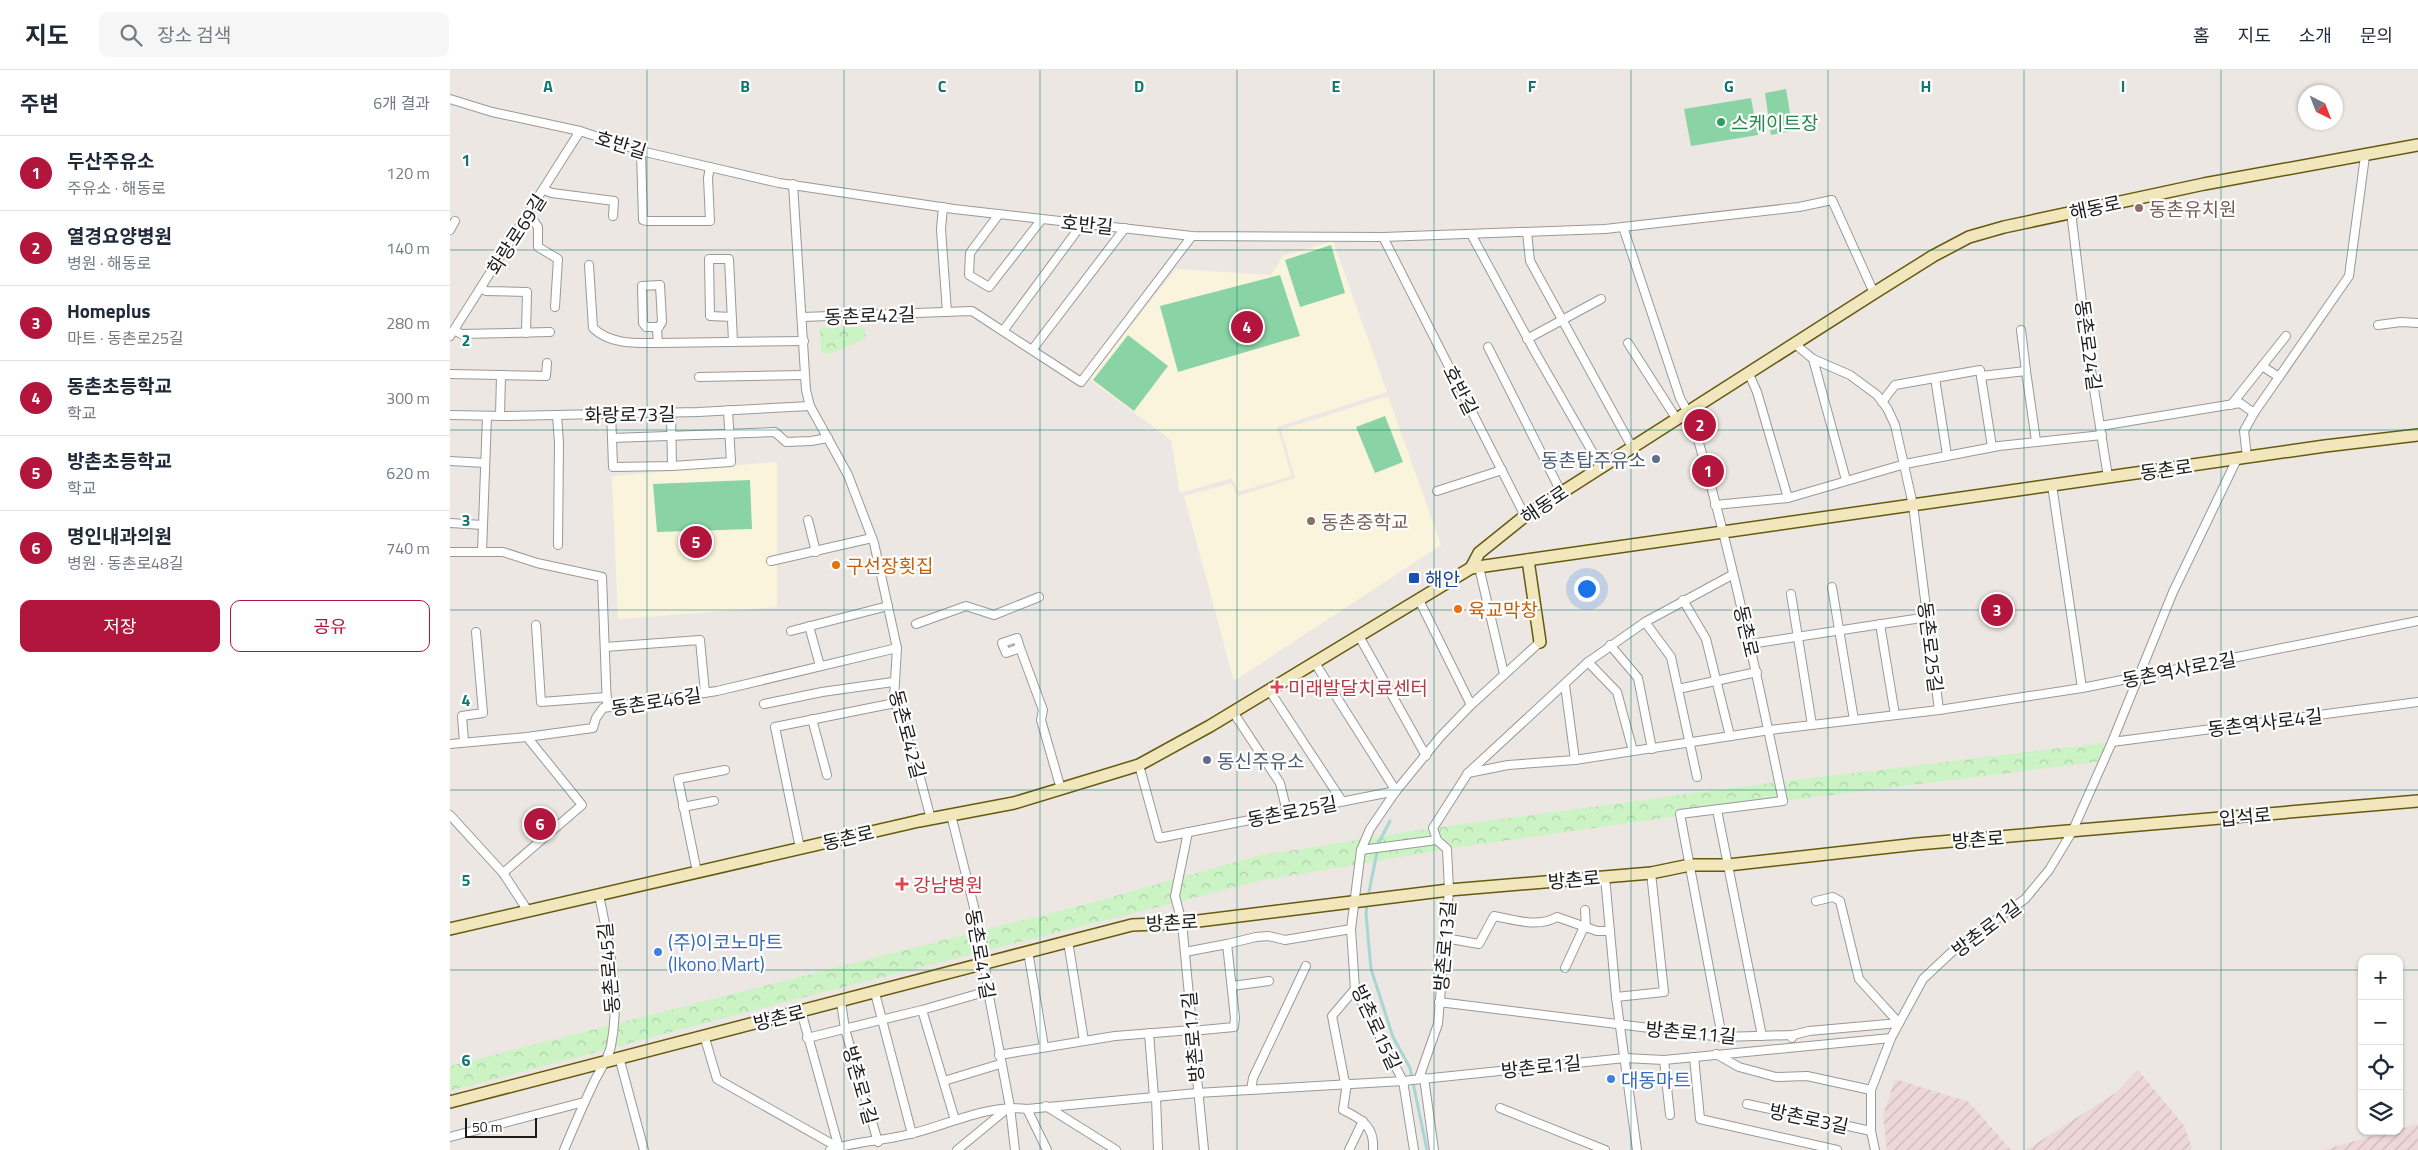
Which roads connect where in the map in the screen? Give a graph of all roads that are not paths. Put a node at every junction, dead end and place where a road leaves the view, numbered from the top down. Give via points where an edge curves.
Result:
1 (450, 99) edge
2 (580, 131) junction
3 (2418, 145) edge
4 (641, 151) junction
5 (2365, 156) junction
6 (710, 167) junction
7 (793, 184) junction
8 (544, 190) junction
9 (943, 208) junction
10 (2071, 212) junction
11 (529, 214) junction
12 (999, 214) junction
13 (613, 216) dead end
14 (1042, 219) junction
15 (455, 221) dead end
16 (1082, 224) junction
17 (1623, 227) junction
18 (1125, 228) junction
19 (450, 230) edge
20 (1527, 232) junction
21 (1471, 234) junction
22 (1192, 236) junction
23 (1383, 237) junction
24 (589, 265) dead end
25 (481, 288) junction
26 (1874, 293) junction
27 (1601, 299) dead end
28 (555, 307) dead end
29 (947, 312) junction
30 (732, 316) junction
31 (802, 317) junction
32 (1562, 320) junction
33 (2418, 323) edge
34 (2378, 325) dead end
35 (659, 326) junction
36 (2020, 330) dead end
37 (1003, 331) junction
38 (550, 332) dead end
39 (526, 333) junction
40 (451, 334) edge
41 (2286, 336) dead end
42 (1527, 338) junction
43 (804, 340) junction
44 (733, 342) junction
45 (658, 343) junction
46 (1628, 343) dead end
47 (1795, 344) junction
48 (1488, 347) dead end
49 (1032, 350) junction
50 (1813, 359) junction
51 (547, 363) dead end
52 (2262, 366) junction
53 (2026, 371) junction
54 (450, 374) edge
55 (1749, 374) junction
56 (501, 375) junction
57 (805, 375) junction
58 (1981, 376) junction
59 (699, 377) dead end
60 (2279, 377) junction
61 (1935, 378) junction
62 (1882, 402) junction
63 (2231, 405) junction
64 (810, 406) junction
65 (728, 410) junction
66 (1688, 410) junction
67 (671, 413) junction
68 (2254, 413) junction
69 (611, 414) junction
70 (450, 415) edge
71 (557, 415) junction
72 (487, 416) junction
73 (500, 416) junction
74 (1676, 418) junction
75 (2101, 431) junction
76 (730, 434) junction
77 (2418, 435) edge
78 (671, 436) junction
79 (612, 438) junction
80 (828, 438) junction
81 (2036, 442) junction
82 (1632, 446) junction
83 (1992, 447) junction
84 (1947, 455) junction
85 (2242, 458) junction
86 (450, 461) edge
87 (485, 463) junction
88 (1905, 464) junction
89 (672, 466) junction
90 (1600, 467) junction
91 (1502, 470) junction
92 (2108, 477) junction
93 (1846, 480) junction
94 (2052, 485) junction
95 (1437, 491) dead end
96 (1561, 492) junction
97 (1788, 498) junction
98 (1715, 505) junction
99 (1914, 505) junction
100 (1525, 516) junction
101 (808, 520) dead end
102 (450, 523) edge
103 (483, 525) junction
104 (1722, 532) junction
105 (872, 538) junction
106 (558, 545) dead end
107 (450, 552) edge
108 (482, 552) junction
109 (816, 552) junction
110 (1528, 560) junction
111 (771, 561) dead end
112 (1475, 568) junction
113 (1732, 575) junction
114 (1832, 587) dead end
115 (1791, 594) dead end
116 (1039, 597) dead end
117 (1419, 600) junction
118 (1683, 600) junction
119 (888, 606) junction
120 (1928, 617) junction
121 (2418, 620) edge
122 (1645, 622) junction
123 (916, 624) dead end
124 (1880, 624) junction
125 (536, 625) dead end
126 (809, 626) junction
127 (1840, 630) junction
128 (791, 631) dead end
129 (476, 632) dead end
130 (1359, 636) junction
131 (1798, 636) junction
132 (1540, 642) joint
133 (1750, 644) junction
134 (1610, 645) junction
135 (605, 647) junction
136 (897, 648) junction
137 (1020, 648) dead end
138 (1588, 662) junction
139 (1316, 663) junction
140 (820, 666) junction
141 (1756, 672) junction
142 (1504, 674) junction
143 (2139, 677) junction
144 (1717, 681) junction
145 (893, 682) junction
146 (1565, 685) junction
147 (2082, 688) junction
148 (1678, 689) junction
149 (1269, 690) junction
150 (706, 693) junction
151 (607, 697) junction
152 (2418, 702) edge
153 (895, 703) junction
154 (764, 704) dead end
155 (1471, 705) junction
156 (607, 707) junction
157 (1939, 710) junction
158 (1233, 712) junction
159 (1895, 715) junction
160 (812, 719) junction
161 (1854, 720) junction
162 (1812, 725) junction
163 (1770, 730) junction
164 (1730, 736) junction
165 (527, 737) junction
166 (464, 742) junction
167 (1691, 742) junction
168 (2112, 742) junction
169 (450, 744) edge
170 (1652, 748) junction
171 (1632, 751) junction
172 (1426, 756) junction
173 (1575, 760) junction
174 (1139, 765) junction
175 (725, 770) dead end
176 (1468, 774) junction
177 (827, 775) dead end
178 (1697, 777) dead end
179 (1061, 789) junction
180 (1396, 791) junction
181 (2418, 800) edge
182 (714, 801) dead end
183 (1342, 801) junction
184 (683, 807) junction
185 (1716, 810) junction
186 (1287, 812) junction
187 (951, 814) junction
188 (450, 815) edge
189 (931, 819) junction
190 (1188, 832) junction
191 (2072, 832) junction
192 (1434, 840) junction
193 (800, 848) junction
194 (1361, 850) junction
195 (1690, 865) junction
196 (1728, 865) junction
197 (503, 872) junction
198 (697, 872) junction
199 (1651, 873) junction
200 (1605, 876) junction
201 (1449, 890) junction
202 (599, 895) junction
203 (1816, 901) dead end
204 (1355, 902) junction
205 (1586, 910) dead end
206 (528, 911) junction
207 (1182, 924) junction
208 (1585, 927) junction
209 (450, 929) edge
210 (1351, 929) junction
211 (1610, 931) junction
212 (1445, 938) junction
213 (1068, 941) junction
214 (1227, 944) junction
215 (1028, 951) junction
216 (1185, 952) junction
217 (986, 961) junction
218 (1306, 966) dead end
219 (1565, 968) dead end
220 (1269, 981) dead end
221 (1232, 986) junction
222 (1355, 989) junction
223 (988, 991) junction
224 (875, 993) junction
225 (1616, 997) junction
226 (841, 1002) junction
227 (1439, 1002) junction
228 (1499, 1009) joint
229 (922, 1010) junction
230 (801, 1011) junction
231 (882, 1020) junction
232 (1899, 1024) junction
233 (1620, 1025) junction
234 (845, 1029) junction
235 (1192, 1031) junction
236 (1149, 1033) junction
237 (704, 1036) junction
238 (1762, 1036) junction
239 (1792, 1036) junction
240 (1722, 1037) junction
241 (807, 1038) junction
242 (1891, 1038) junction
243 (1084, 1041) junction
244 (1044, 1047) junction
245 (1791, 1047) junction
246 (999, 1054) junction
247 (1716, 1054) junction
248 (619, 1057) junction
249 (1694, 1057) junction
250 (1625, 1058) junction
251 (604, 1060) junction
252 (1664, 1060) junction
253 (1000, 1064) junction
254 (1420, 1078) junction
255 (944, 1081) junction
256 (1403, 1081) junction
257 (1346, 1083) junction
258 (1251, 1090) junction
259 (1871, 1090) junction
260 (1197, 1093) junction
261 (1155, 1097) junction
262 (450, 1102) edge
263 (584, 1102) junction
264 (1747, 1104) dead end
265 (1046, 1106) junction
266 (1010, 1107) junction
267 (1500, 1108) dead end
268 (1027, 1109) junction
269 (1670, 1115) dead end
270 (955, 1120) junction
271 (1363, 1121) junction
272 (1871, 1131) junction
273 (912, 1134) junction
274 (450, 1137) edge
275 (878, 1142) junction
276 (840, 1149) edge
277 (564, 1150) edge
278 (644, 1150) edge
279 (830, 1150) edge
280 (957, 1150) edge
281 (1015, 1150) edge
282 (1047, 1150) edge
283 (1116, 1150) edge
284 (1158, 1150) edge
285 (1204, 1150) edge
286 (1349, 1150) edge
287 (1373, 1150) edge
288 (1414, 1150) edge
289 (1434, 1150) edge
290 (1605, 1150) edge
291 (1637, 1150) edge
292 (1837, 1150) edge
293 (1875, 1150) edge

1 - 2 street, 호반길 via 492,112
2 - 4 street, 호반길
2 - 8 street, 화랑로69길
3 - 5 street, 해동로
4 - 6 street, 호반길
4 - 6 street via 643,220 647,221 710,221
5 - 10 street, 해동로
5 - 60 street via 2349,276
6 - 7 street, 호반길
7 - 9 street, 호반길
7 - 31 street
8 - 11 street, 화랑로69길
8 - 13 street via 614,201
9 - 12 street, 호반길
9 - 29 street via 941,229
10 - 26 street, 해동로 via 1969,237
10 - 75 street, 동촌로24길
11 - 25 street, 화랑로69길
11 - 28 street via 538,226 538,248 558,259
12 - 14 street, 호반길
12 - 14 street via 970,254 969,275 989,287
14 - 16 street, 호반길
15 - 19 street
16 - 18 street, 호반길
16 - 37 street
17 - 20 street, 호반길
17 - 26 street, 호반길 via 1799,207 1832,200
17 - 66 street via 1680,398
18 - 22 street, 호반길
18 - 49 street
20 - 21 street, 호반길
20 - 32 street via 1530,261
21 - 23 street, 호반길
21 - 42 street
22 - 23 street, 호반길
22 - 49 street, 동촌로42길 via 1081,382
23 - 91 street, 호반길
24 - 45 street via 594,328 600,335 623,343
25 - 39 street via 486,291 527,292
25 - 40 street, 화랑로69길
26 - 47 street, 해동로
27 - 32 street
29 - 31 street, 동촌로42길
29 - 37 street, 동촌로42길 via 972,311
30 - 30 street via 729,259 709,259 710,316
30 - 44 street
31 - 43 street, 동촌로42길
32 - 42 street
32 - 82 street
33 - 34 street
35 - 35 street via 662,322 660,285 642,286 643,323 646,327
35 - 45 street
36 - 53 street
37 - 49 street, 동촌로42길
38 - 39 street
39 - 40 street
41 - 52 street
42 - 90 street
43 - 44 street
43 - 57 street, 동촌로42길
44 - 45 street
46 - 74 street
47 - 50 street
47 - 55 street, 해동로
48 - 96 street
50 - 62 street via 1850,375
50 - 93 street
51 - 56 street via 546,376
52 - 60 street
52 - 63 street
53 - 58 street
53 - 81 street
54 - 56 street
55 - 66 street, 해동로
55 - 97 street
56 - 73 street
57 - 59 street
57 - 64 street, 동촌로42길
58 - 61 street via 1980,370
58 - 83 street
60 - 68 street
61 - 62 street via 1895,385
61 - 84 street
62 - 88 street via 1895,425
63 - 68 street via 2240,403
63 - 75 street
64 - 65 street, 화랑로73길
64 - 80 street, 동촌로42길
65 - 67 street, 화랑로73길
65 - 76 street
66 - 74 street, 해동로
66 - 98 street
67 - 69 street, 화랑로73길
67 - 78 street
68 - 85 street via 2244,431
69 - 71 street, 화랑로73길
69 - 79 street
70 - 72 street, 화랑로73길
71 - 73 street, 화랑로73길
71 - 106 street
72 - 73 street, 화랑로73길
72 - 87 street
74 - 82 street, 해동로
75 - 81 street
75 - 92 street, 동촌로24길
76 - 78 street
76 - 80 street via 775,432 786,442
76 - 89 street via 731,462
77 - 85 street, 동촌로
78 - 79 street
78 - 89 street
79 - 89 street via 612,467
80 - 105 street, 동촌로42길 via 848,475
81 - 83 street
82 - 90 street, 해동로
83 - 84 street
84 - 88 street
85 - 92 street, 동촌로
85 - 143 street via 2173,592
86 - 87 street
87 - 103 street
88 - 93 street
88 - 99 street
90 - 96 street, 해동로
91 - 95 street
91 - 100 street, 호반길
92 - 94 street, 동촌로
93 - 97 street
94 - 99 street, 동촌로
94 - 147 street
96 - 100 street, 해동로
97 - 98 street
98 - 104 street
99 - 104 street, 동촌로
99 - 120 street, 동촌로25길
100 - 112 street, 해동로 via 1479,553
101 - 109 street
102 - 103 street
103 - 108 street
104 - 110 street, 동촌로
104 - 113 street, 동촌로
105 - 109 street
105 - 119 street, 동촌로42길
107 - 108 street
108 - 135 street via 503,552 602,577
109 - 111 street
110 - 112 street, 동촌로
110 - 132 street
112 - 117 street, 동촌로
112 - 142 street
113 - 118 street
113 - 133 street, 동촌로
114 - 127 street
115 - 131 street
116 - 123 street via 994,615 966,606
117 - 130 street, 동촌로
117 - 155 street
118 - 122 street
118 - 144 street via 1706,639
119 - 126 street
119 - 136 street, 동촌로42길
120 - 124 street
120 - 157 street, 동촌로25길
121 - 143 street, 동촌역사로2길
122 - 134 street
122 - 148 street via 1671,657
124 - 127 street
124 - 159 street
125 - 151 street via 541,702
126 - 128 street
126 - 140 street
127 - 131 street
127 - 161 street
129 - 166 street via 483,713 462,716
130 - 139 street, 동촌로
130 - 172 street
131 - 133 street
131 - 162 street
132 - 142 street, 방촌로15길
133 - 141 street, 동촌로
134 - 138 street
134 - 170 street via 1638,678
135 - 150 street via 700,640
135 - 151 street
136 - 140 street
136 - 145 street, 동촌로42길
137 - 179 street via 1043,710 1041,720
138 - 146 street
138 - 171 street via 1616,692
139 - 149 street, 동촌로
139 - 180 street
140 - 150 street, 동촌로46길
141 - 144 street
141 - 163 street, 동촌로
142 - 155 street, 방촌로15길
143 - 147 street, 동촌역사로2길
143 - 168 street
144 - 148 street
144 - 164 street
145 - 153 street, 동촌로42길
145 - 154 street
146 - 173 street
146 - 176 street
147 - 157 street, 동촌역사로2길
148 - 167 street
149 - 158 street, 동촌로
149 - 183 street
150 - 156 street, 동촌로46길
151 - 156 street
152 - 168 street, 동촌역사로4길
153 - 160 street
153 - 189 street, 동촌로42길
155 - 172 street, 방촌로15길
156 - 165 street, 동촌로46길 via 596,718 593,728
157 - 159 street, 동촌로25길
158 - 174 street, 동촌로
158 - 186 street via 1280,783
159 - 161 street, 동촌로25길
160 - 177 street
160 - 193 street via 775,727
161 - 162 street, 동촌로25길
162 - 163 street, 동촌로25길
163 - 164 street, 동촌로25길
163 - 185 street via 1784,801
164 - 167 street, 동촌로25길
165 - 166 street, 동촌로46길
165 - 197 street via 582,805
166 - 169 street, 동촌로46길
167 - 170 street, 동촌로25길
167 - 178 street
168 - 191 street
170 - 171 street, 동촌로25길
171 - 173 street, 동촌로25길
172 - 180 street, 방촌로15길
173 - 176 street, 동촌로25길 via 1508,765
174 - 179 street, 동촌로
174 - 190 street, 동촌로25길 via 1159,838
175 - 184 street via 678,779
176 - 192 street via 1433,828
179 - 187 street, 동촌로 via 1014,803
180 - 183 street, 동촌로25길
180 - 194 street, 방촌로15길 via 1370,829
181 - 191 street, 입석로
182 - 184 street
183 - 186 street, 동촌로25길
184 - 198 street
185 - 195 street via 1680,814
185 - 196 street
186 - 190 street, 동촌로25길
187 - 189 street, 동촌로
187 - 217 street, 동촌로41길
188 - 197 street
189 - 193 street, 동촌로
190 - 207 street via 1175,896
191 - 196 street, 방촌로 via 1917,844
191 - 232 street, 방촌로1길 via 2049,870 2026,899 1955,949 1923,979
192 - 194 street
192 - 201 street, 방촌로13길 via 1446,849
193 - 198 street, 동촌로
194 - 204 street, 방촌로15길
195 - 196 street, 방촌로
195 - 199 street, 방촌로
195 - 240 street
196 - 238 street
197 - 206 street
198 - 202 street, 동촌로
199 - 200 street, 방촌로
199 - 225 street, 방촌로11길 via 1664,992
200 - 201 street, 방촌로
200 - 211 street, 방촌로11길
201 - 204 street, 방촌로
201 - 212 street, 방촌로13길
202 - 206 street, 동촌로
202 - 251 street, 동촌로45길 via 614,1003 611,1048
203 - 232 street via 1833,897 1840,901 1859,979
204 - 207 street, 방촌로
204 - 210 street, 방촌로15길
205 - 208 street
206 - 209 street, 동촌로
207 - 213 street, 방촌로 via 1132,925
207 - 216 street, 방촌로17길
208 - 211 street
208 - 212 street via 1557,917 1546,923 1494,916 1479,944
208 - 219 street
210 - 214 street via 1285,940 1256,937
210 - 222 street, 방촌로15길
211 - 225 street, 방촌로11길
212 - 227 street, 방촌로13길
213 - 215 street, 방촌로
213 - 243 street
214 - 216 street
214 - 221 street
215 - 217 street, 방촌로
215 - 244 street
216 - 235 street, 방촌로17길
217 - 223 street, 동촌로41길
217 - 224 street, 방촌로
218 - 258 street via 1253,1078
220 - 221 street
221 - 235 street via 1234,1027
222 - 256 street, 방촌로15길
222 - 257 street via 1332,1016
223 - 229 street
223 - 246 street, 동촌로41길
224 - 226 street, 방촌로
224 - 231 street, 방촌로1길
225 - 233 street, 방촌로11길
226 - 230 street, 방촌로
226 - 234 street, 방촌로1길
227 - 228 street, 방촌로13길
227 - 254 street, 방촌로13길 via 1438,1024
228 - 233 street, 방촌로11길
229 - 231 street
229 - 255 street
230 - 237 street, 방촌로
230 - 241 street
231 - 234 street
231 - 273 street, 방촌로1길
232 - 239 street, 방촌로11길 via 1809,1031
232 - 242 street, 방촌로1길
233 - 240 street, 방촌로11길
233 - 250 street, 방촌로11길
234 - 241 street
234 - 275 street, 방촌로1길
235 - 236 street
235 - 260 street, 방촌로17길
236 - 243 street
236 - 261 street
237 - 248 street, 방촌로
237 - 276 street via 717,1079
238 - 239 street, 방촌로11길
238 - 240 street, 방촌로11길
239 - 245 street
241 - 276 street
242 - 245 street, 방촌로1길
242 - 259 street, 방촌로3길
243 - 244 street
244 - 246 street
245 - 247 street, 방촌로1길
246 - 253 street, 동촌로41길
247 - 249 street, 방촌로1길
247 - 259 street via 1739,1067 1776,1077 1807,1076
248 - 251 street, 방촌로
248 - 278 street
249 - 252 street, 방촌로1길
249 - 292 street, 방촌로3길 via 1700,1118
250 - 252 street, 방촌로1길
250 - 254 street, 방촌로1길
250 - 291 street, 방촌로11길
251 - 262 street, 방촌로
251 - 263 street, 동촌로45길
252 - 269 street
253 - 255 street
253 - 266 street, 동촌로41길
254 - 256 street, 방촌로1길
254 - 289 street, 방촌로13길
255 - 270 street
256 - 257 street, 방촌로1길
256 - 288 street, 방촌로15길
257 - 258 street, 방촌로1길
257 - 271 street via 1343,1110
258 - 260 street, 방촌로1길
259 - 272 street, 방촌로3길
260 - 261 street, 방촌로1길
260 - 285 street, 방촌로17길
261 - 265 street, 방촌로1길
261 - 284 street
263 - 274 street
263 - 277 street, 동촌로45길
264 - 272 street, 방촌로3길
265 - 268 street, 방촌로1길
265 - 283 street
266 - 268 street, 방촌로1길
266 - 270 street, 방촌로1길
266 - 280 street
266 - 281 street, 동촌로41길
267 - 290 street
268 - 282 street
270 - 273 street, 방촌로1길
271 - 286 street
271 - 287 street via 1372,1135
272 - 293 street, 방촌로3길
273 - 275 street, 방촌로1길
275 - 276 street, 방촌로1길
276 - 279 street, 방촌로1길

